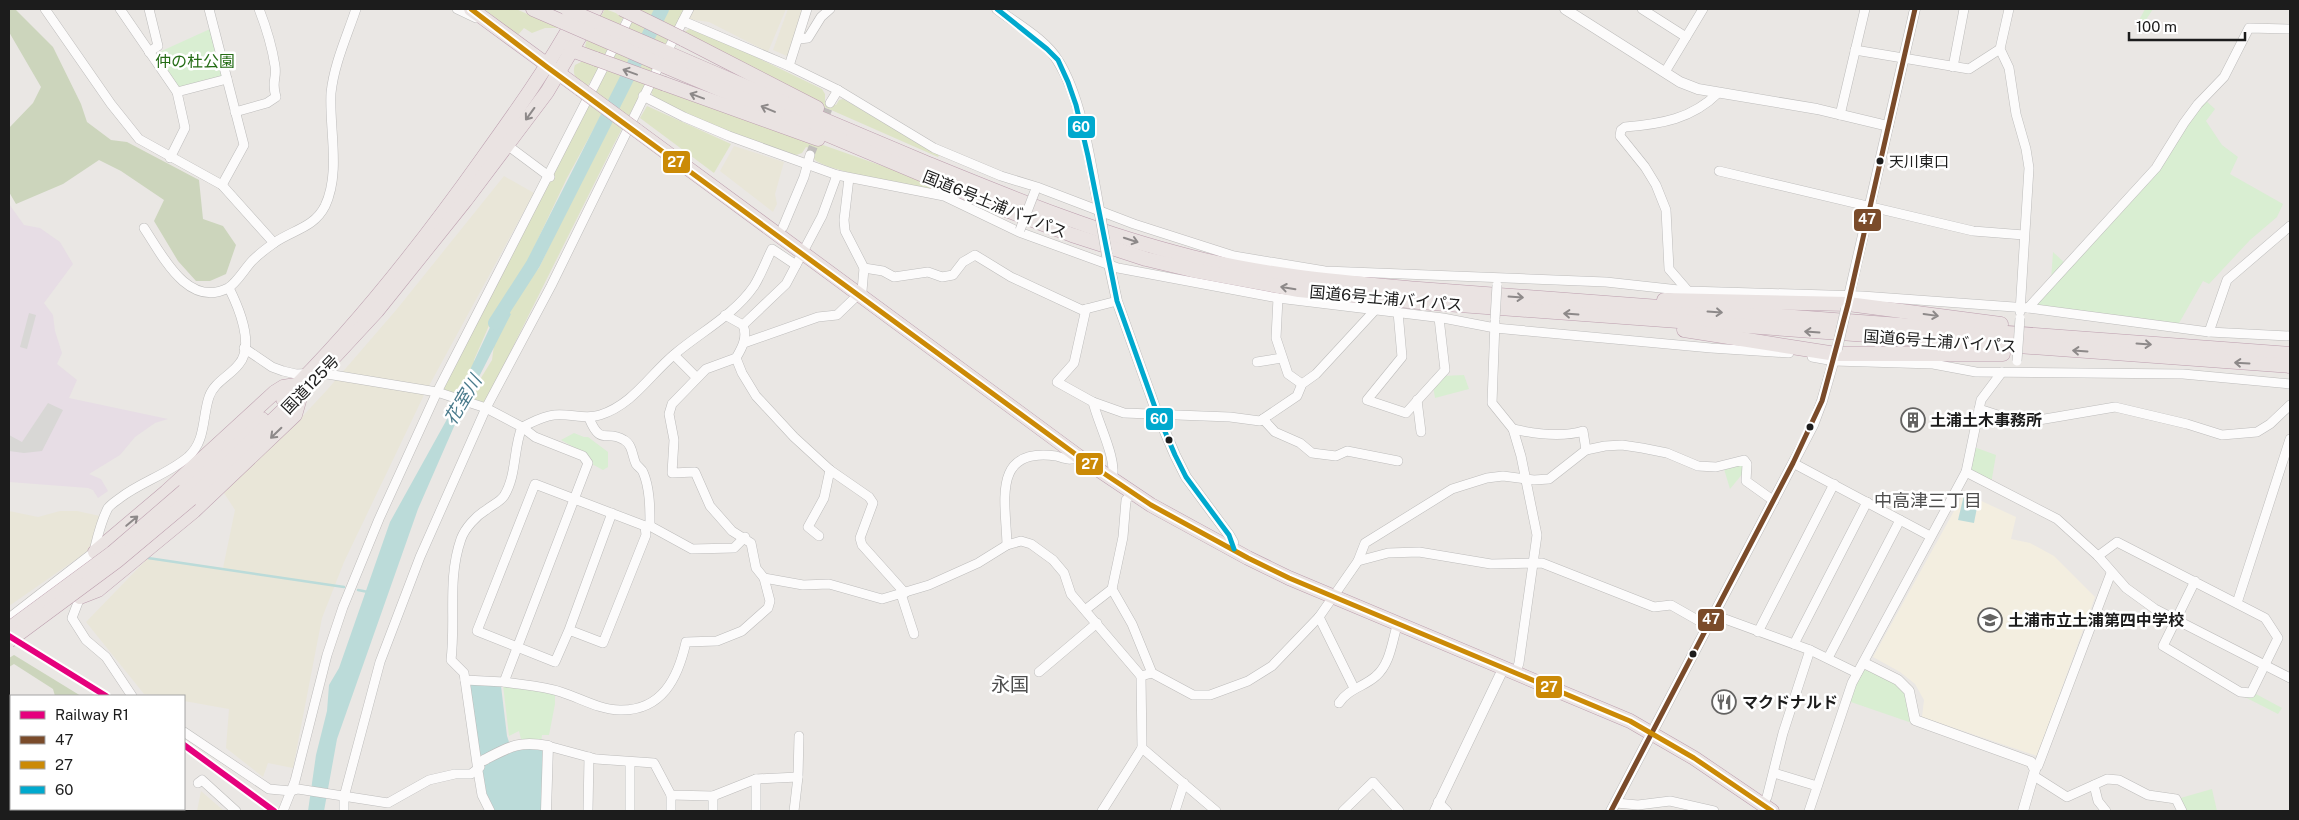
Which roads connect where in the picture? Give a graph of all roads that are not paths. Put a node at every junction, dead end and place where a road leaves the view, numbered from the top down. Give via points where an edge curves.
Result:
1 (45, 9) edge
2 (120, 9) edge
3 (149, 9) edge
4 (209, 9) edge
5 (258, 9) edge
6 (356, 9) edge
7 (457, 9) edge
8 (471, 9) edge
9 (533, 9) edge
10 (596, 9) edge
11 (622, 9) edge
12 (634, 9) edge
13 (688, 9) edge
14 (807, 9) edge
15 (830, 9) edge
16 (996, 9) edge
17 (1565, 9) edge
18 (1642, 9) edge
19 (1703, 9) edge
20 (1865, 9) edge
21 (1915, 9) edge
22 (1964, 9) edge
23 (2009, 9) edge
24 (569, 13) edge
25 (1581, 13) edge
26 (683, 21) junction
27 (494, 27) junction
28 (2290, 29) edge
29 (1686, 37) junction
30 (798, 39) junction
31 (566, 48) junction
32 (2000, 49) junction
33 (1855, 50) junction
34 (149, 52) junction
35 (660, 57) junction
36 (1903, 60) junction
37 (789, 66) junction
38 (1953, 67) junction
39 (552, 71) junction
40 (1665, 72) junction
41 (227, 79) junction
42 (838, 90) junction
43 (176, 92) junction
44 (1718, 93) junction
45 (644, 96) junction
46 (830, 103) tunnel mouth
47 (235, 112) junction
48 (1840, 115) junction
49 (1888, 126) junction
50 (507, 145) junction
51 (170, 158) junction
52 (808, 159) junction
53 (922, 161) junction
54 (1719, 171) dead end
55 (837, 175) junction
56 (550, 176) junction
57 (849, 178) junction
58 (942, 182) junction
59 (222, 185) junction
60 (1036, 189) junction
61 (1870, 208) junction
62 (1100, 216) junction
63 (783, 226) dead end
64 (2290, 226) edge
65 (144, 228) dead end
66 (1020, 231) junction
67 (2024, 235) junction
68 (274, 243) junction
69 (799, 259) junction
70 (1108, 260) junction
71 (864, 268) junction
72 (1498, 281) junction
73 (229, 288) junction
74 (1688, 290) junction
75 (859, 295) junction
76 (1278, 298) junction
77 (1117, 301) junction
78 (1848, 303) junction
79 (1631, 305) junction
80 (1086, 309) junction
81 (1376, 309) junction
82 (2022, 311) junction
83 (1398, 312) junction
84 (725, 315) junction
85 (1439, 318) junction
86 (1620, 318) junction
87 (1495, 323) junction
88 (743, 325) junction
89 (2208, 332) junction
90 (2290, 336) edge
91 (2078, 339) junction
92 (744, 343) junction
93 (244, 348) junction
94 (2052, 349) junction
95 (2290, 354) edge
96 (674, 355) junction
97 (1835, 355) junction
98 (736, 358) junction
99 (1282, 358) junction
100 (1257, 362) dead end
101 (2290, 366) edge
102 (2002, 372) junction
103 (307, 373) junction
104 (321, 373) junction
105 (2017, 373) junction
106 (696, 377) junction
107 (1302, 384) junction
108 (2290, 384) edge
109 (299, 389) junction
110 (440, 393) junction
111 (1417, 400) junction
112 (1094, 402) junction
113 (2290, 405) edge
114 (484, 408) junction
115 (1979, 409) junction
116 (1157, 413) junction
117 (589, 418) junction
118 (1263, 419) junction
119 (522, 427) junction
120 (1513, 429) junction
121 (1421, 432) dead end
122 (2290, 439) edge
123 (1586, 450) junction
124 (1078, 456) junction
125 (1398, 461) dead end
126 (1793, 463) junction
127 (830, 470) junction
128 (1966, 472) junction
129 (1525, 479) junction
130 (1112, 480) junction
131 (1834, 484) junction
132 (1132, 493) junction
133 (188, 495) junction
134 (574, 498) junction
135 (1774, 501) junction
136 (1867, 502) junction
137 (612, 513) junction
138 (1900, 520) junction
139 (1220, 521) junction
140 (648, 526) junction
141 (819, 536) dead end
142 (1930, 536) junction
143 (745, 537) junction
144 (1209, 538) junction
145 (1006, 545) junction
146 (1234, 551) junction
147 (95, 552) junction
148 (2098, 556) junction
149 (1358, 561) junction
150 (1534, 563) junction
151 (2111, 573) junction
152 (764, 578) junction
153 (2195, 581) junction
154 (1112, 588) junction
155 (903, 593) junction
156 (1334, 596) junction
157 (80, 597) junction
158 (2236, 603) junction
159 (1084, 610) junction
160 (13, 615) dead end
161 (1714, 615) junction
162 (1319, 617) junction
163 (49, 618) dead end
164 (2175, 618) junction
165 (1097, 623) junction
166 (1398, 623) junction
167 (1708, 626) junction
168 (9, 630) edge
169 (569, 630) junction
170 (1758, 632) junction
171 (914, 634) dead end
172 (9, 642) edge
173 (1794, 644) junction
174 (516, 647) junction
175 (1810, 650) junction
176 (1828, 658) junction
177 (1864, 662) junction
178 (2266, 666) junction
179 (1510, 669) junction
180 (1039, 672) dead end
181 (1152, 673) junction
182 (1858, 673) junction
183 (1141, 676) junction
184 (2290, 678) edge
185 (465, 680) junction
186 (504, 682) junction
187 (1354, 688) junction
188 (131, 695) edge
189 (1339, 703) dead end
190 (185, 733) edge
191 (1653, 733) junction
192 (799, 736) dead end
193 (548, 746) junction
194 (1142, 748) junction
195 (589, 757) junction
196 (484, 760) joint
197 (630, 762) junction
198 (478, 771) junction
199 (2034, 772) junction
200 (1774, 773) junction
201 (798, 777) junction
202 (756, 779) junction
203 (1184, 783) junction
204 (198, 784) dead end
205 (2094, 785) junction
206 (1817, 786) junction
207 (295, 790) junction
208 (671, 795) junction
209 (342, 796) junction
210 (713, 796) junction
211 (1437, 806) edge
212 (1614, 807) edge
213 (1767, 808) edge
214 (236, 811) edge
215 (283, 811) edge
216 (344, 811) edge
217 (490, 811) edge
218 (546, 811) edge
219 (588, 811) edge
220 (630, 811) edge
221 (671, 811) edge
222 (713, 811) edge
223 (756, 811) edge
224 (794, 811) edge
225 (1102, 811) edge
226 (1175, 811) edge
227 (1216, 811) edge
228 (1343, 811) edge
229 (1399, 811) edge
230 (1447, 811) edge
231 (1714, 811) edge
232 (1809, 811) edge
233 (2023, 811) edge
234 (2106, 811) edge
235 (2182, 811) edge

1 - 51 street via 127,126 139,139
2 - 34 street
3 - 34 street via 158,46
4 - 41 street
5 - 47 street via 268,31 276,69 272,86 276,98
6 - 68 street via 332,91 332,177 325,206 306,228
7 - 27 street
8 - 27 highway
9 - 24 highway, 国道6号土浦バイパス
10 - 31 highway
11 - 53 highway, bridge via 820,110 906,149
12 - 56 street
13 - 26 street
14 - 30 street
15 - 30 street via 808,38
16 - 62 street via 1033,36 1058,60 1076,105
17 - 25 street
18 - 29 street
19 - 29 street
20 - 33 street
21 - 36 street
22 - 38 street
23 - 32 street
24 - 31 highway
24 - 35 highway, 国道6号土浦バイパス, bridge
25 - 40 street
26 - 35 street
26 - 37 street
27 - 39 highway
28 - 82 street via 2249,28 2224,77 2198,104 2156,168
29 - 40 street
30 - 37 street
31 - 39 highway
58 -> 31 highway, bridge
32 - 38 street via 1969,69
32 - 67 street via 2009,68 2029,168
33 - 36 street
33 - 48 street
34 - 43 street
35 - 45 street
35 - 53 highway, 国道6号土浦バイパス
58 -> 35 highway, 国道6号土浦バイパス
36 - 38 street
36 - 49 street
37 - 42 street
39 -> 50 highway, 国道125号
39 - 69 highway, bridge via 636,130
39 - 103 highway, 国道125号 via 416,248
40 - 44 street via 1680,82
41 - 43 street
41 - 47 street
42 - 46 street
42 - 60 street via 934,148
43 - 51 street via 185,128
44 - 48 street
44 - 74 street via 1697,110 1678,119 1625,127 1620,136 1656,185 1666,210 1669,269
45 - 52 street via 729,136
45 - 114 street
47 - 59 street via 244,145
48 - 49 street
49 - 61 street
50 - 56 street
50 - 104 highway, 国道125号 via 377,311
51 - 59 street
52 - 55 street
52 - 63 street via 804,177
53 -> 79 highway, 国道6号土浦バイパス via 1076,222 1150,246 1238,267 1419,289
54 - 61 street
55 - 57 street
55 - 69 street via 822,216
56 - 110 street
57 - 66 street via 944,196
57 - 71 street via 845,231
86 -> 58 highway, 国道6号土浦バイパス via 1351,296 1246,281 1146,259 1072,235
59 - 68 street
60 - 62 street
60 - 66 street, bridge
61 - 67 street via 1973,231
61 - 78 street
62 - 70 street, bridge
62 - 72 street via 1225,253 1325,271
64 - 89 street via 2227,280
65 - 73 street via 171,269 195,290 206,293
66 - 70 street
67 - 82 street
68 - 73 street via 253,260
69 - 75 highway
69 - 84 street via 773,247 753,287
69 - 88 street via 786,284
70 - 76 street via 1195,284
70 - 77 street
71 - 75 street
71 - 80 street via 894,277 928,272 942,277 954,275 962,262 975,255 1020,281
72 - 74 street via 1606,282
72 - 87 street, bridge
73 - 93 street via 241,314
74 - 78 street
75 - 92 street via 837,315 818,317
75 - 124 highway
76 - 81 street
76 - 99 street via 1276,338
77 - 80 street
77 - 116 street
78 - 79 highway via 1660,300
78 - 82 street
78 -> 91 highway via 2013,326
78 - 97 street, bridge
79 -> 91 highway, 国道6号土浦バイパス
80 - 112 street via 1074,363 1057,382
81 - 83 street
81 - 107 street via 1316,374
82 - 89 street
82 - 105 street, bridge
83 - 85 street
83 - 111 street via 1402,358 1367,400 1406,413
84 - 88 street
84 - 96 street
85 - 87 street
85 - 111 street via 1445,370
94 -> 86 highway, 国道6号土浦バイパス
86 - 97 highway via 1650,326
87 - 97 street via 1710,348
87 - 120 street via 1492,403
88 - 92 street
89 - 90 street
91 -> 95 highway, 国道6号土浦バイパス
92 - 98 street
93 - 103 street via 272,367 296,374
93 - 147 street via 241,363 214,387 196,448 178,463 134,487 109,507
94 - 97 highway via 2012,354
101 -> 94 highway, 国道6号土浦バイパス
96 - 106 street
96 - 117 street via 628,400
97 - 102 street via 1933,364 1976,372
97 - 126 street via 1819,409
98 - 106 street via 706,369
98 - 127 street via 756,396
99 - 100 street
99 - 107 street via 1288,374
102 - 105 street
102 - 115 street via 1981,400
103 - 104 street
103 - 109 highway, 国道125号
104 - 109 highway, 国道125号
104 - 110 street
105 - 108 street via 2183,374
106 - 143 street via 672,404 669,414 674,440 672,472 695,472 710,506 732,531
107 - 118 street via 1297,396
109 - 133 highway, 国道125号
147 -> 109 highway via 275,392 283,387
109 -> 157 highway via 295,416 194,511 98,590
110 - 114 street
110 - 207 street via 379,519 343,607 327,655
111 - 121 street
112 - 116 street via 1124,413
112 - 130 street via 1112,462
113 - 115 street via 2257,432 2222,435 2115,407 2033,421 2012,420
114 - 119 street
114 - 209 street via 420,557 380,662
115 - 128 street
116 - 118 street
116 - 139 street via 1186,476
117 - 119 street via 545,416
117 - 140 street via 595,432 629,444 637,466 643,471 650,503
118 - 125 street via 1275,432 1300,443 1312,453 1336,456 1347,451
119 - 134 street via 536,437 584,456 588,463
119 - 185 street via 515,446 508,488 502,499 472,522 462,537 454,566 451,660 464,673
120 - 123 street via 1532,434 1582,431
120 - 129 street
122 - 158 street
123 - 129 street via 1548,479
123 - 135 street via 1622,445 1667,453 1698,466 1716,467 1744,460 1747,464 1746,481
124 - 130 highway
124 - 145 street via 1071,459 1055,456 1023,459 1010,467 1005,479
126 - 131 street
126 - 135 street
127 - 141 street via 824,498 808,527
127 - 155 street via 855,485 873,503 860,538 862,545
128 - 142 street
128 - 148 street via 2057,519
129 - 149 street via 1487,478 1452,489 1365,543
129 - 150 street via 1537,535
130 - 132 highway
131 - 136 street
131 - 170 street
132 - 144 highway
132 - 154 street via 1126,500 1123,537
133 - 168 highway, 国道125号, bridge
133 - 172 highway, 国道125号, bridge via 117,561
134 - 137 street
134 - 174 street
134 - 174 street via 535,484 477,631
135 - 161 street
136 - 138 street
136 - 173 street
137 - 140 street
137 - 169 street
138 - 142 street
138 - 176 street
139 - 144 street via 1217,532
139 - 146 street via 1233,542
140 - 143 street via 692,549 734,548
140 - 169 street via 604,643
142 - 177 street
143 - 152 street via 751,543 756,568
144 - 146 highway
145 - 155 street via 978,563
145 - 159 street via 1031,544 1053,560 1064,573 1071,594
146 - 156 highway
147 - 157 street
147 - 160 street
148 - 151 street
148 - 153 street via 2117,542
149 - 150 street via 1388,553 1419,552 1492,564
149 - 156 street
150 - 167 street via 1542,563 1654,608 1672,605
150 - 179 street via 1519,663
151 - 164 street via 2126,588
151 - 199 street
152 - 155 street via 803,585 829,584 882,599
152 - 186 street via 770,602 768,608 742,631 717,641 686,642 673,681 647,707 619,710 559,691
153 - 158 street
153 - 164 street
154 - 159 street
154 - 181 street via 1132,624
155 - 171 street
156 - 162 street
156 - 166 highway
157 - 163 street
157 - 188 street via 72,618 86,640 106,657
158 - 178 street via 2265,618 2278,638
159 - 165 street
161 - 167 street
161 - 170 street
162 - 181 street via 1272,666 1248,680 1210,695 1193,695
162 - 187 street
164 - 178 street
164 - 178 street via 2163,646 2240,692 2251,693
165 - 180 street
165 - 183 street
166 - 179 highway
166 - 187 street via 1389,656 1377,676
167 - 191 street
169 - 174 street via 555,662
170 - 173 street
173 - 175 street
174 - 186 street
175 - 176 street
175 - 200 street via 1783,732
176 - 182 street
177 - 182 street
177 - 199 street via 1898,680 1910,691 1915,720 2031,762
178 - 184 street
179 - 191 highway
179 - 211 street
181 - 183 street
182 - 206 street
183 - 194 street
185 - 186 street
185 - 198 street
187 - 189 street
190 - 207 street via 269,789
191 - 212 street
191 - 213 highway
192 - 201 street
193 - 195 street
193 - 196 street via 518,744
193 - 218 street
194 - 203 street
194 - 225 street
195 - 197 street
195 - 219 street
196 - 198 street
197 - 208 street via 654,764
197 - 220 street
198 - 209 street via 429,780 388,803
198 - 217 street via 482,796
199 - 205 street via 2067,797
199 - 233 street
200 - 206 street
200 - 213 street
201 - 202 street
201 - 224 street
202 - 210 street
202 - 223 street
203 - 226 street
203 - 227 street
204 - 214 street via 202,780
205 - 234 street via 2098,802
205 - 235 street via 2107,779 2119,780 2148,795 2176,799
206 - 232 street
207 - 209 street
207 - 215 street
208 - 210 street
208 - 221 street
209 - 216 street
210 - 222 street
211 - 230 street
212 - 231 street via 1670,801
228 - 229 street via 1373,782

